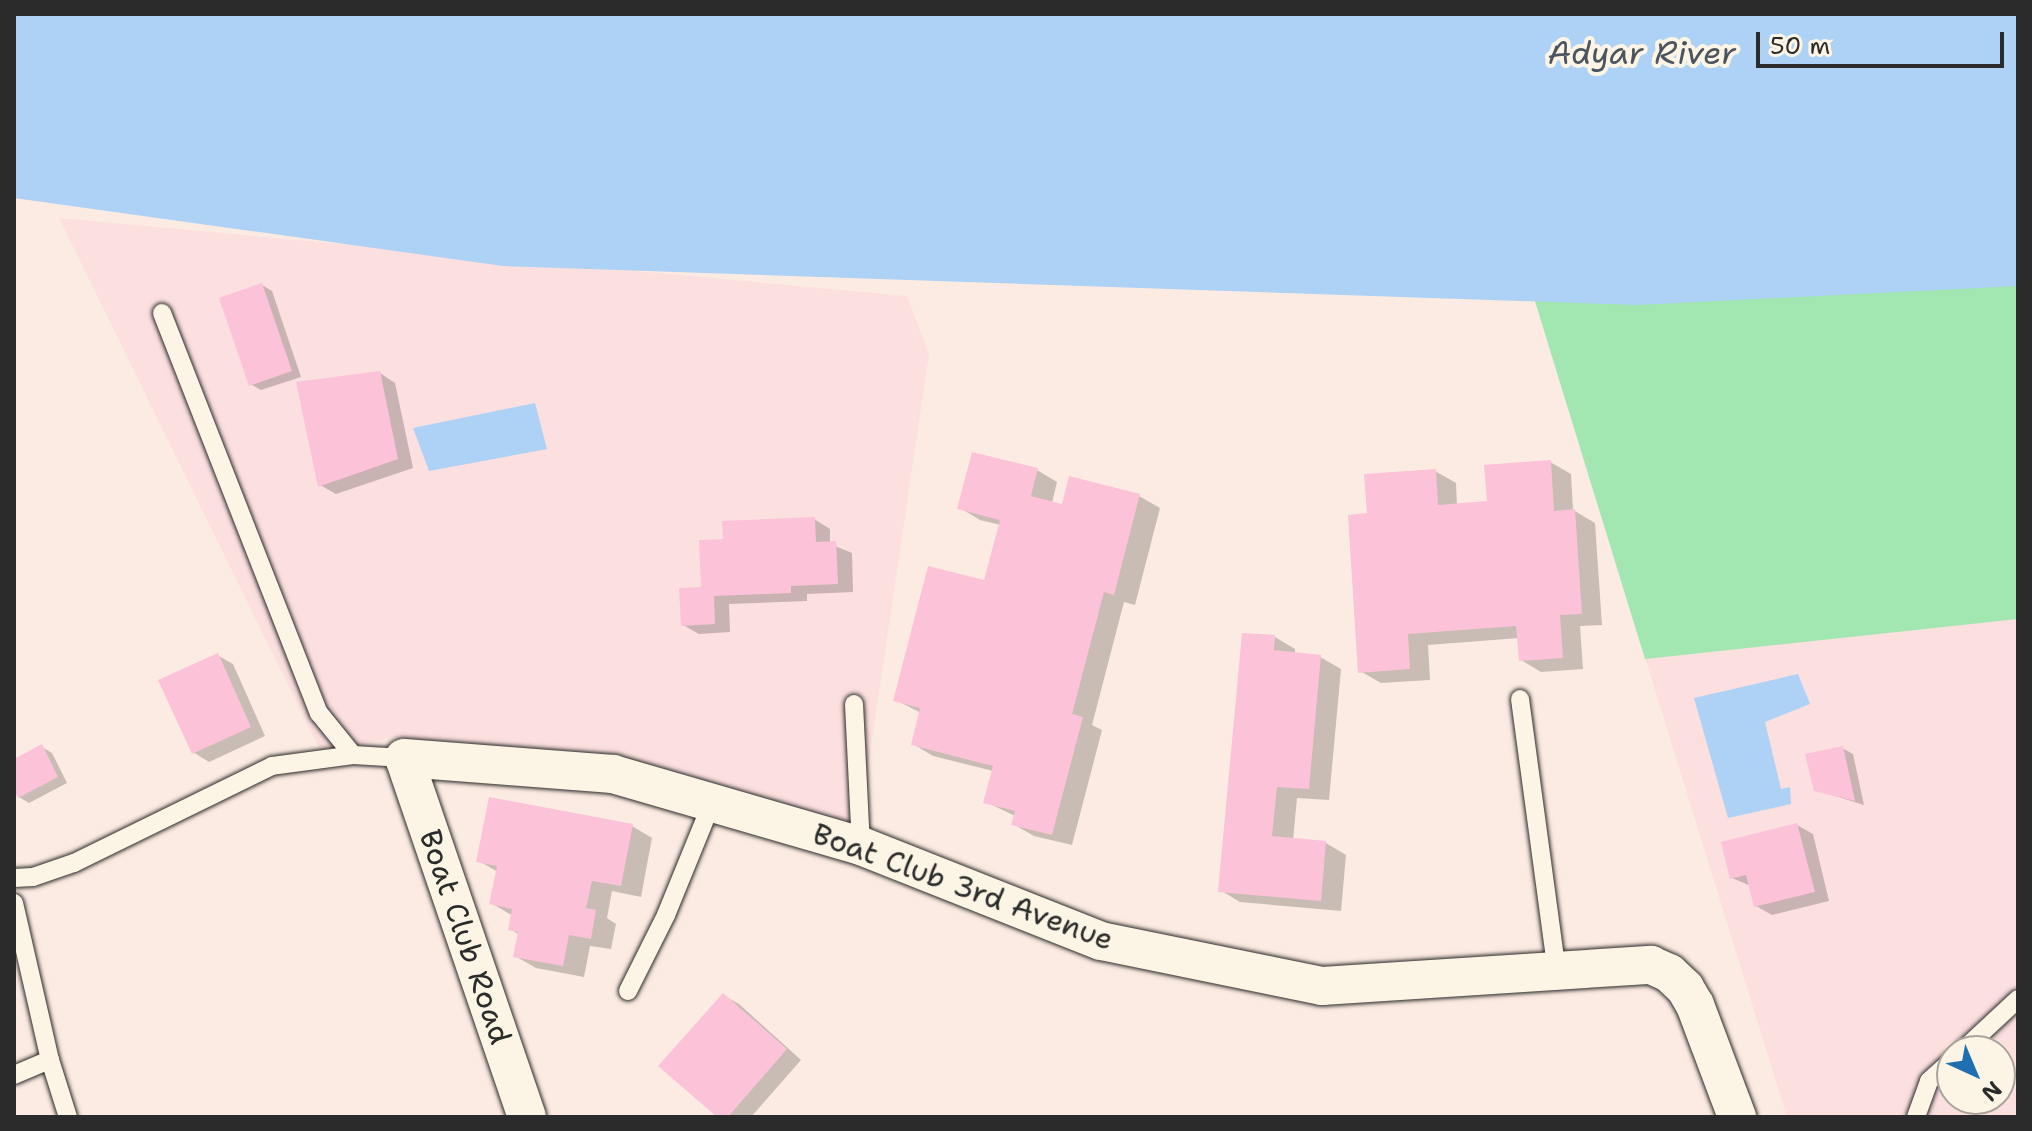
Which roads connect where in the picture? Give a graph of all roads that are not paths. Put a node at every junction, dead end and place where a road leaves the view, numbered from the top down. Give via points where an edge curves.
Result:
1 (162, 313) dead end
2 (1520, 699) dead end
3 (854, 704) dead end
4 (353, 755) junction
5 (404, 758) junction
6 (712, 802) junction
7 (861, 846) junction
8 (14, 878) edge
9 (14, 903) edge
10 (1557, 972) junction
11 (628, 991) dead end
12 (2018, 999) edge
13 (1979, 1035) edge
14 (50, 1060) junction
15 (14, 1075) edge
16 (1936, 1075) edge
17 (68, 1117) edge
18 (527, 1117) edge
19 (1737, 1117) edge
20 (1916, 1117) edge

1 - 4 lane via 319,713
2 - 10 lane
3 - 7 lane
4 - 5 lane
4 - 8 lane via 272,766 74,863
5 - 6 street, Boat Club 3rd Avenue via 613,774
5 - 18 street, Boat Club Road
6 - 7 street, Boat Club 3rd Avenue
6 - 11 lane
7 - 10 street, Boat Club 3rd Avenue via 1101,941 1322,986
9 - 14 lane
10 - 19 street, Boat Club 3rd Avenue via 1640,965 1669,973 1695,1005
12 - 13 lane
14 - 15 lane
14 - 17 lane
16 - 20 lane

